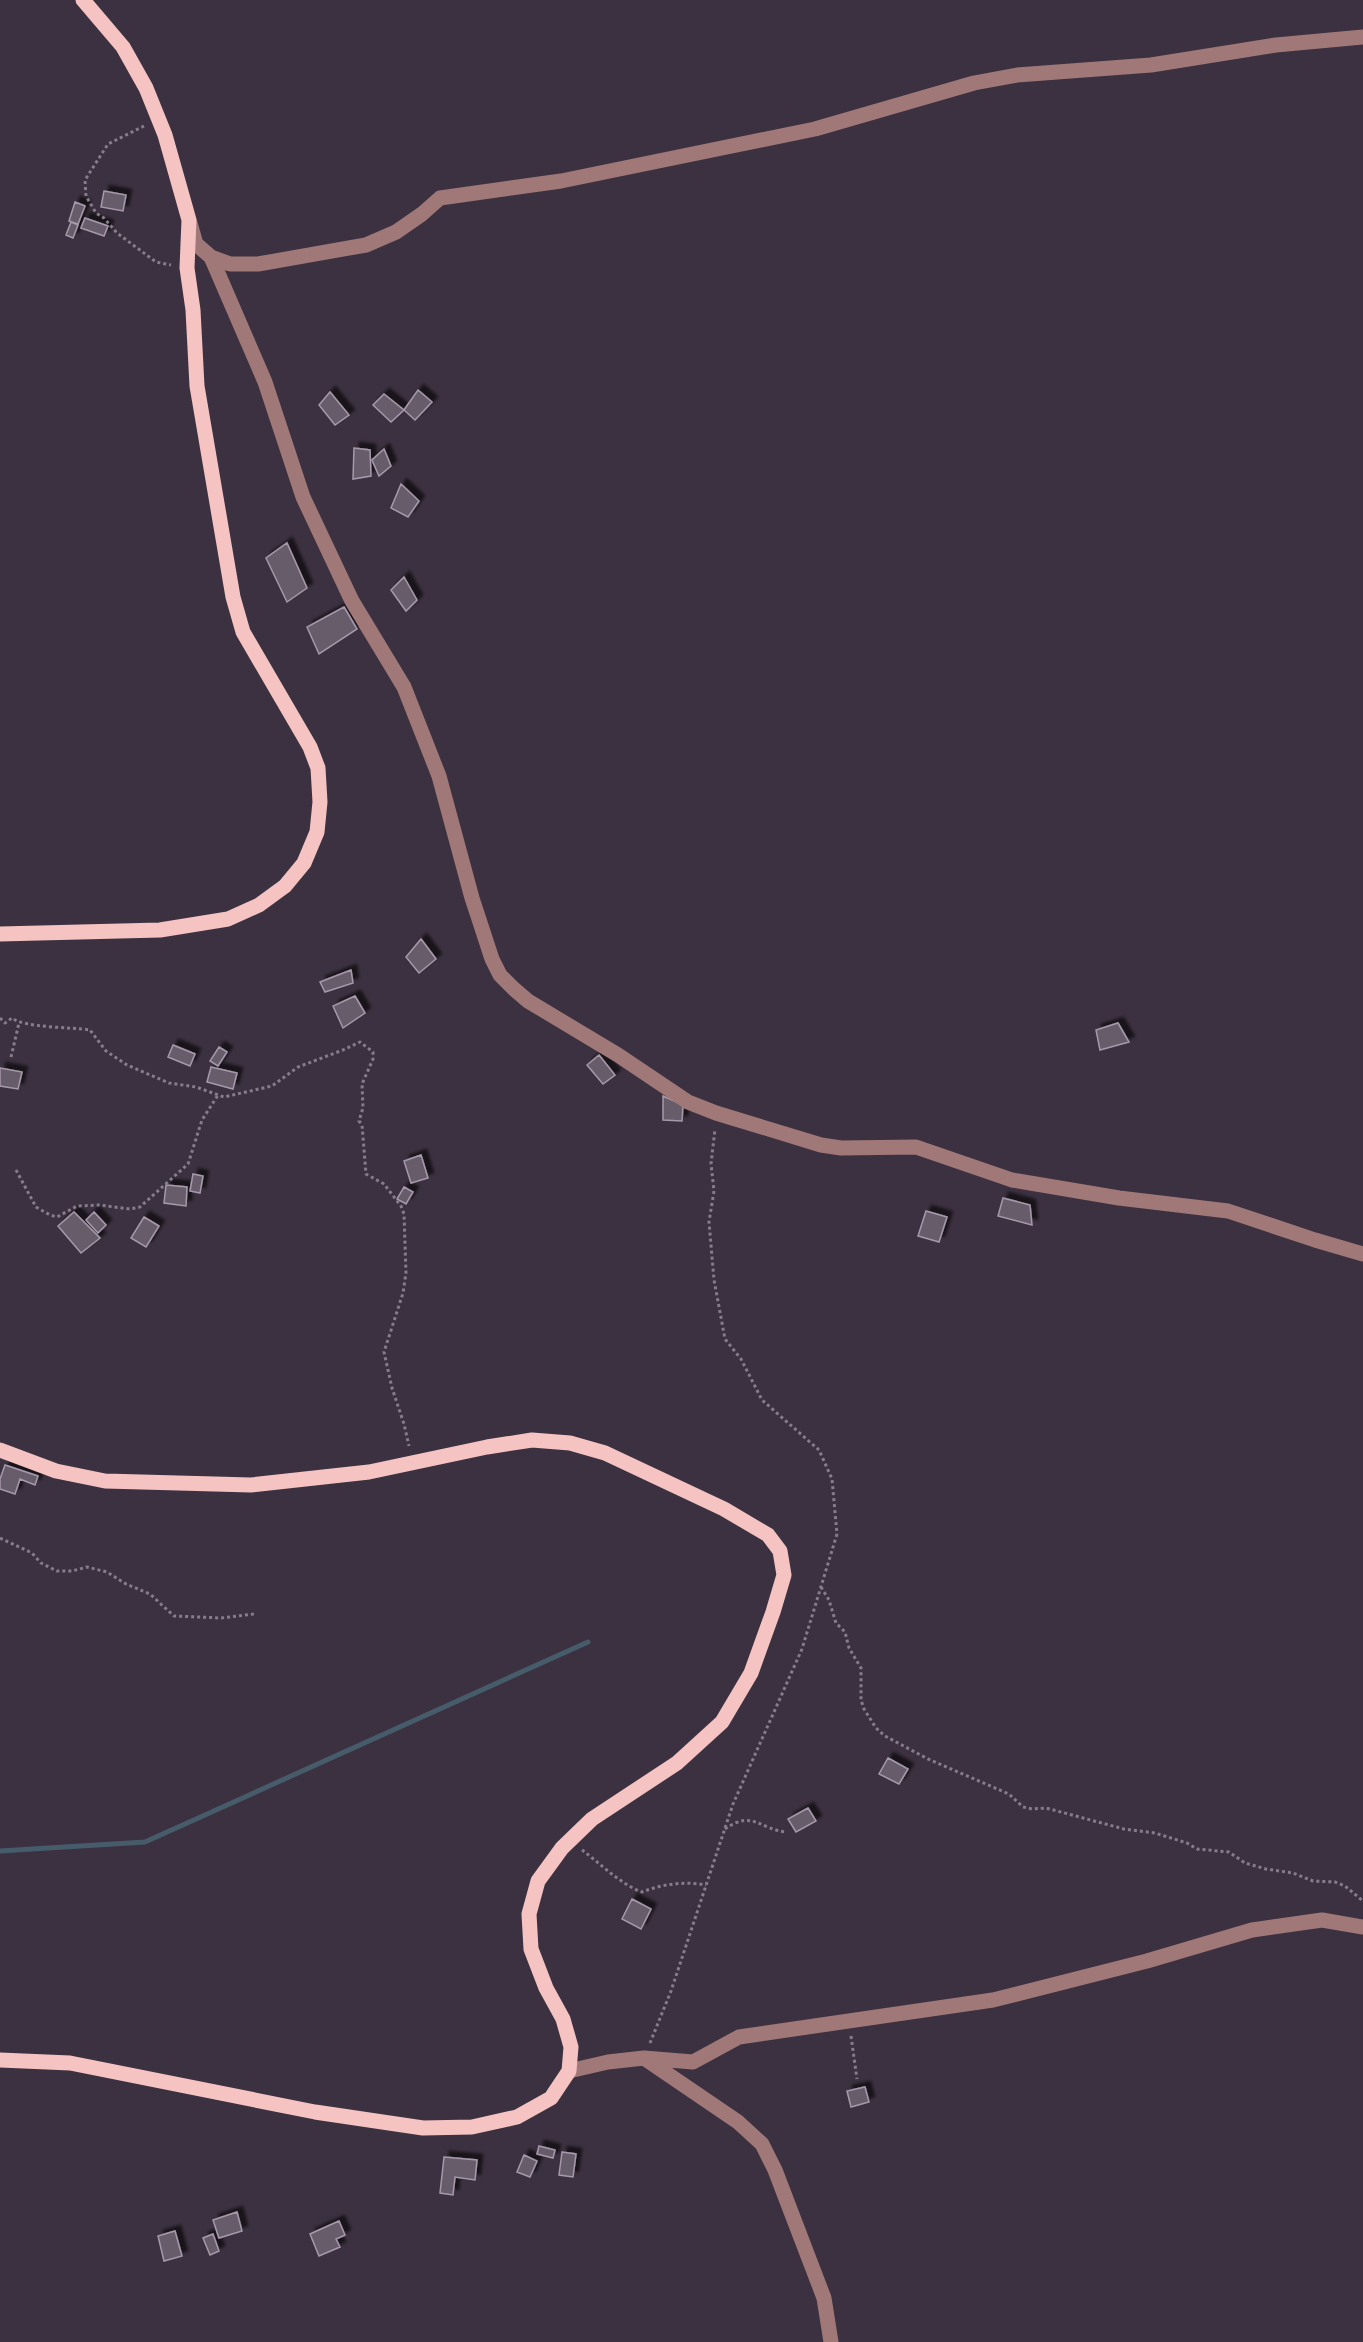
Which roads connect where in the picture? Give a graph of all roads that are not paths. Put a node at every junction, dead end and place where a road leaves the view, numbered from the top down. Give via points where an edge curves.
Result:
1 (83, 0) edge
2 (1363, 37) edge
3 (189, 220) junction
4 (211, 257) junction
5 (0, 934) edge
6 (1363, 1254) edge
7 (0, 1450) edge
8 (1363, 1927) edge
9 (644, 2058) junction
10 (0, 2060) edge
11 (569, 2071) junction
12 (831, 2342) edge

1 - 3 main road via 123,47 146,88
2 - 4 street via 974,83 815,129 561,181 440,198 396,232 366,245 258,264 230,264
3 - 4 street via 196,244
3 - 5 main road via 188,268 197,386 233,597 243,633 310,747 318,768 317,832 304,863 285,886 259,905 228,919 160,930
4 - 6 street via 265,382 303,497 352,601 404,687 439,776 492,959 500,975 528,1001 688,1102 820,1145 916,1147 1012,1180 1228,1211
7 - 11 main road via 56,1472 105,1481 251,1485 369,1472 532,1440 570,1443 605,1453 724,1509 768,1535 780,1551 784,1575 751,1673 722,1722 677,1763 592,1819 538,1881 529,1914 531,1950 563,2019 571,2047
8 - 9 street via 1322,1920 1252,1930 993,2000 740,2037 693,2062
9 - 11 street
9 - 12 street via 738,2122 762,2144 824,2298
10 - 11 main road via 70,2063 315,2112 423,2128 472,2127 517,2117 551,2098

